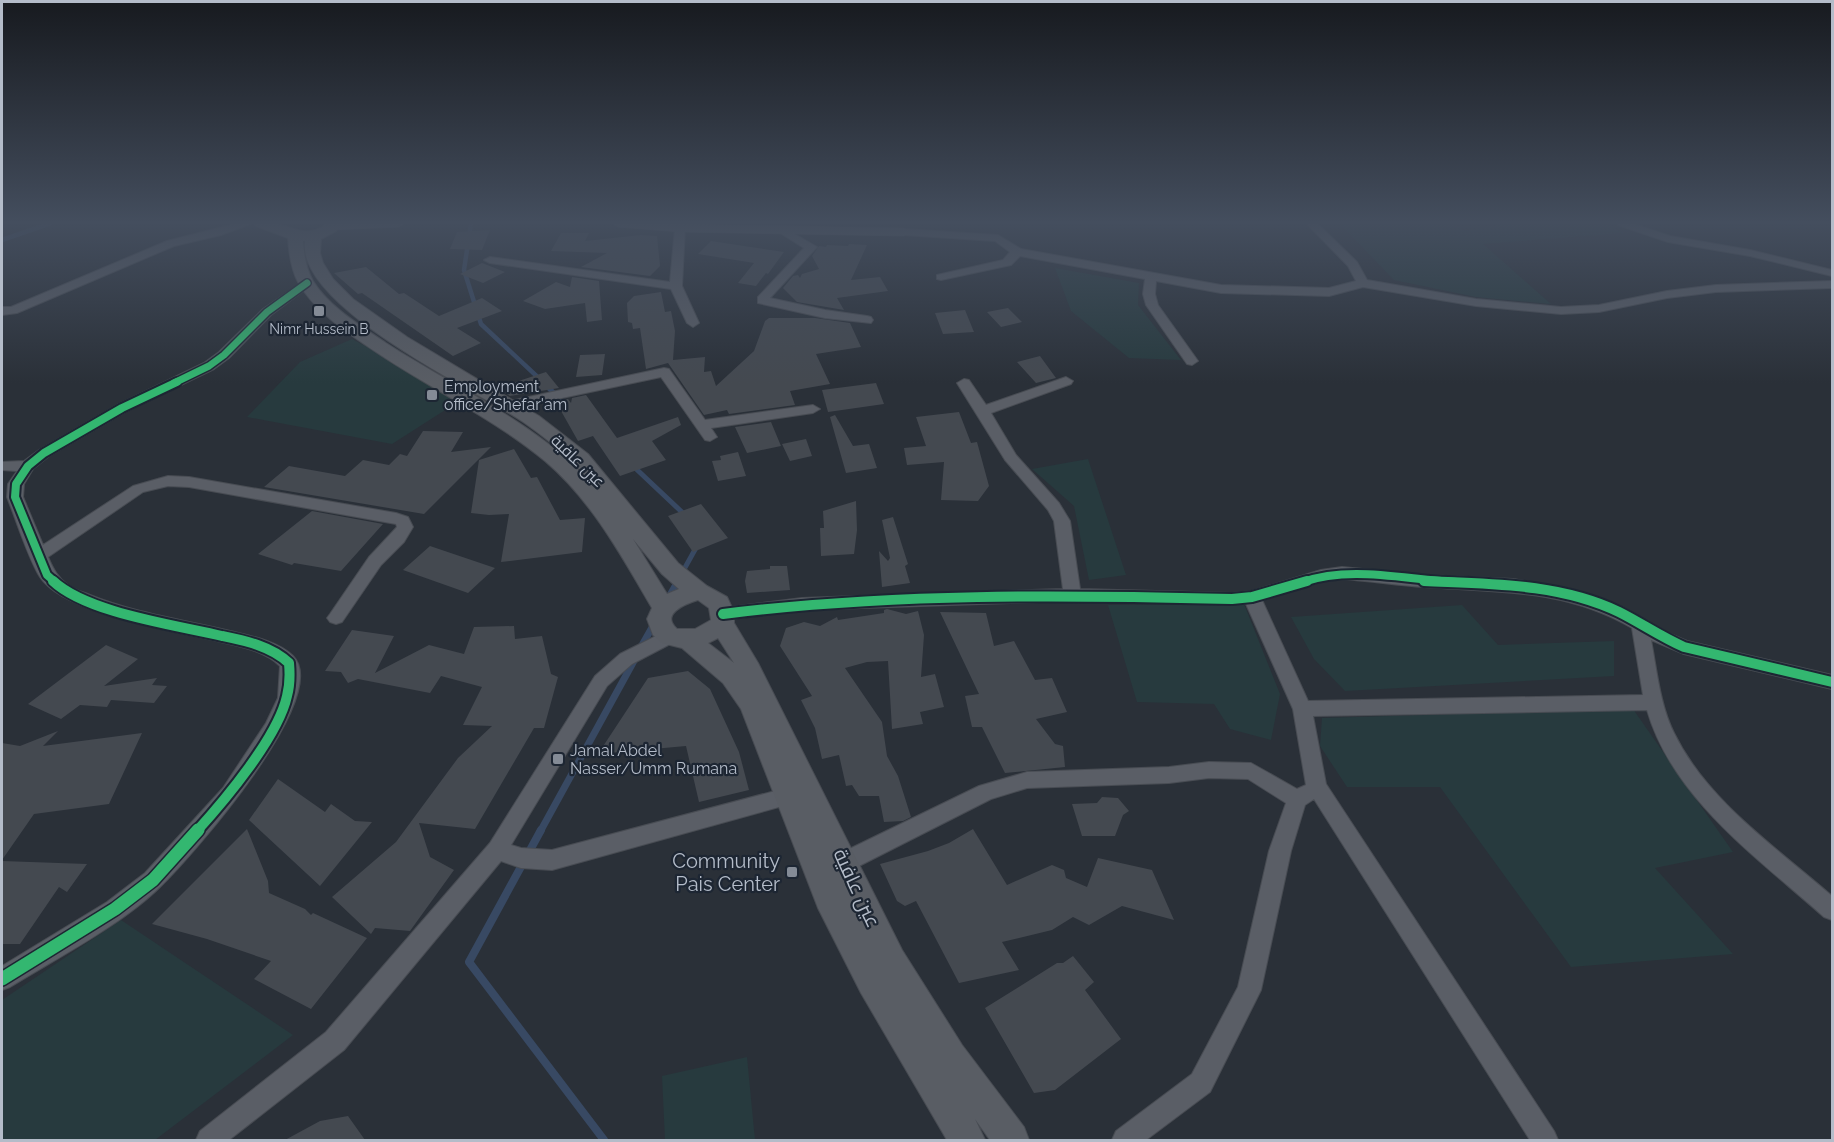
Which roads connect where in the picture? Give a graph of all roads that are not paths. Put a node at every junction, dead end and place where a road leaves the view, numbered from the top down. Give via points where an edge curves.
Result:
1 (95, 276) edge
2 (305, 276) edge
3 (324, 276) edge
4 (607, 276) edge
5 (678, 276) edge
6 (784, 276) edge
7 (944, 276) edge
8 (1147, 276) edge
9 (1359, 276) edge
10 (941, 277) dead end
11 (1151, 277) junction
12 (307, 283) junction
13 (1363, 283) junction
14 (1833, 285) edge
15 (676, 286) junction
16 (2, 311) edge
17 (867, 320) dead end
18 (693, 323) dead end
19 (1192, 361) dead end
20 (1066, 381) dead end
21 (964, 383) dead end
22 (510, 405) junction
23 (813, 409) dead end
24 (983, 411) junction
25 (2, 466) edge
26 (28, 466) junction
27 (40, 555) junction
28 (699, 592) junction
29 (1072, 595) junction
30 (1252, 597) junction
31 (663, 607) junction
32 (336, 618) dead end
33 (722, 619) junction
34 (1640, 626) junction
35 (678, 638) junction
36 (1833, 682) edge
37 (1655, 702) junction
38 (1302, 709) junction
39 (1316, 786) junction
40 (790, 796) junction
41 (1297, 800) junction
42 (497, 850) junction
43 (845, 862) junction
44 (1833, 910) edge
45 (2, 979) edge
46 (209, 1140) edge
47 (968, 1140) edge
48 (1011, 1140) edge
49 (1125, 1140) edge
50 (1545, 1140) edge

1 - 16 street
2 - 12 main road, عين عافية
3 - 22 main road, عين عافية via 345,301 377,324
4 - 15 street
5 - 15 street
6 - 17 street via 762,300
7 - 10 street
8 - 11 street
9 - 13 street
11 - 13 street via 1221,289 1329,292
11 - 19 street via 1152,305
12 - 26 street via 267,312 209,366 81,429
12 - 31 main road, عين عافية via 329,309 365,337 529,440 574,477
13 - 14 street via 1560,311 1591,310 1678,293
15 - 18 street
20 - 24 street
21 - 24 street
22 - 23 street via 664,372 706,431
22 - 28 main road, عين عافية via 561,441 600,478 663,563
24 - 29 street via 1010,457 1062,521
25 - 26 street
26 - 27 street via 16,484 15,497
27 - 32 street via 138,489 168,481 402,521 405,527 398,538 375,561
27 - 45 street via 47,575 64,591 106,608 244,641 278,653 289,663 290,679 287,698 274,727 230,794 153,880 115,909
28 - 31 main road via 676,597
28 - 33 main road via 719,602
29 - 30 street
29 - 33 street via 802,604
30 - 34 street via 1321,576 1369,574 1513,585 1562,594 1600,604
30 - 38 street
31 - 35 main road via 659,626
33 - 35 main road via 705,636
33 - 43 main road, عين عافية
34 - 36 street via 1684,647
34 - 37 street
35 - 40 main road, عين عافية via 732,676 752,706
35 - 42 street via 626,659 601,681
37 - 38 street
37 - 44 street via 1664,732 1684,768 1718,808
38 - 39 street
39 - 41 street
39 - 50 street
40 - 42 street via 552,860 522,858
40 - 47 main road, عين عافية via 834,908 872,982
41 - 43 street via 1251,771 1027,780 986,792
41 - 49 street via 1280,851 1249,990 1201,1083
42 - 46 street via 335,1041
43 - 48 main road, عين عافية via 891,961 950,1057

